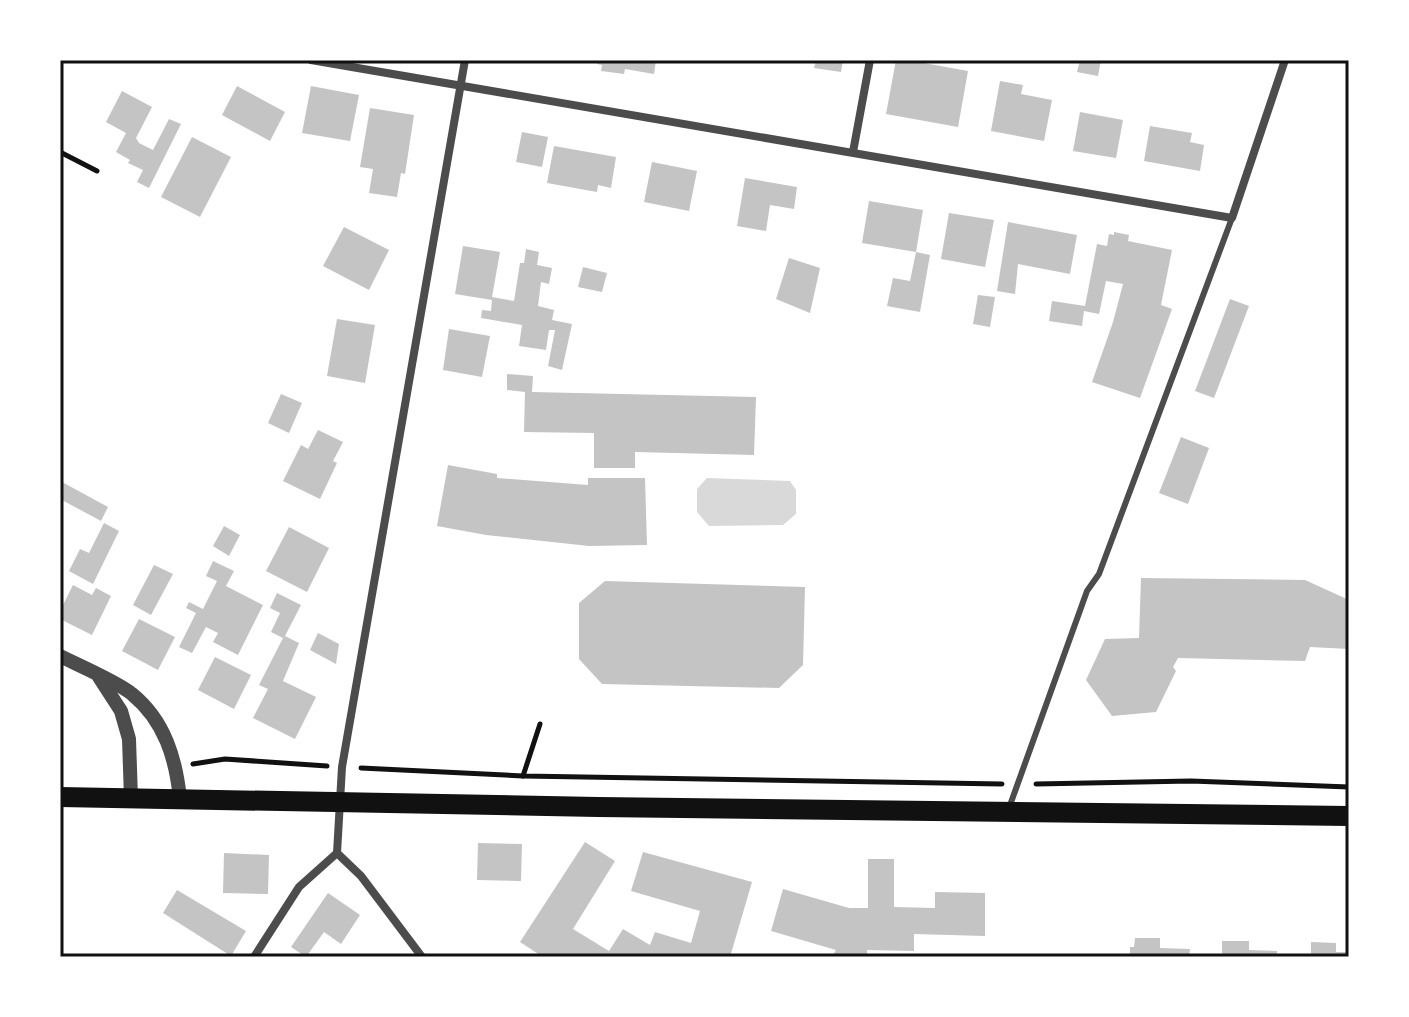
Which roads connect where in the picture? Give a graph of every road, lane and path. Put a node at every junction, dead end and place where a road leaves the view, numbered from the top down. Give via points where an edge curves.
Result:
1 (311, 60) edge
2 (465, 60) edge
3 (870, 60) edge
4 (1285, 60) edge
5 (461, 87) junction
6 (60, 152) edge
7 (853, 152) junction
8 (97, 171) dead end
9 (1232, 218) junction
10 (60, 656) edge
11 (99, 677) junction
12 (540, 724) dead end
13 (176, 767) junction
14 (342, 767) junction
15 (523, 776) junction
16 (1018, 784) junction
17 (1349, 787) edge
18 (60, 797) edge
19 (131, 798) junction
20 (180, 799) junction
21 (339, 802) junction
22 (1008, 812) junction
23 (1349, 816) edge
24 (337, 853) junction
25 (254, 957) edge
26 (422, 957) edge

1 - 5 street
2 - 5 street
3 - 7 street
4 - 9 street
5 - 7 street
5 - 14 street
6 - 8 path
7 - 9 street
9 - 16 lane
10 - 11 street
11 - 13 street via 131,693 158,724
11 - 19 street via 121,711 129,739
12 - 15 path
13 - 14 path via 225,759
13 - 20 street
14 - 15 path
14 - 21 street
15 - 16 path
16 - 17 path via 1191,781
16 - 22 lane
18 - 19 main road
19 - 20 main road
20 - 21 main road
21 - 22 main road
21 - 24 street
22 - 23 main road
24 - 25 street via 299,887
24 - 26 street via 361,876

